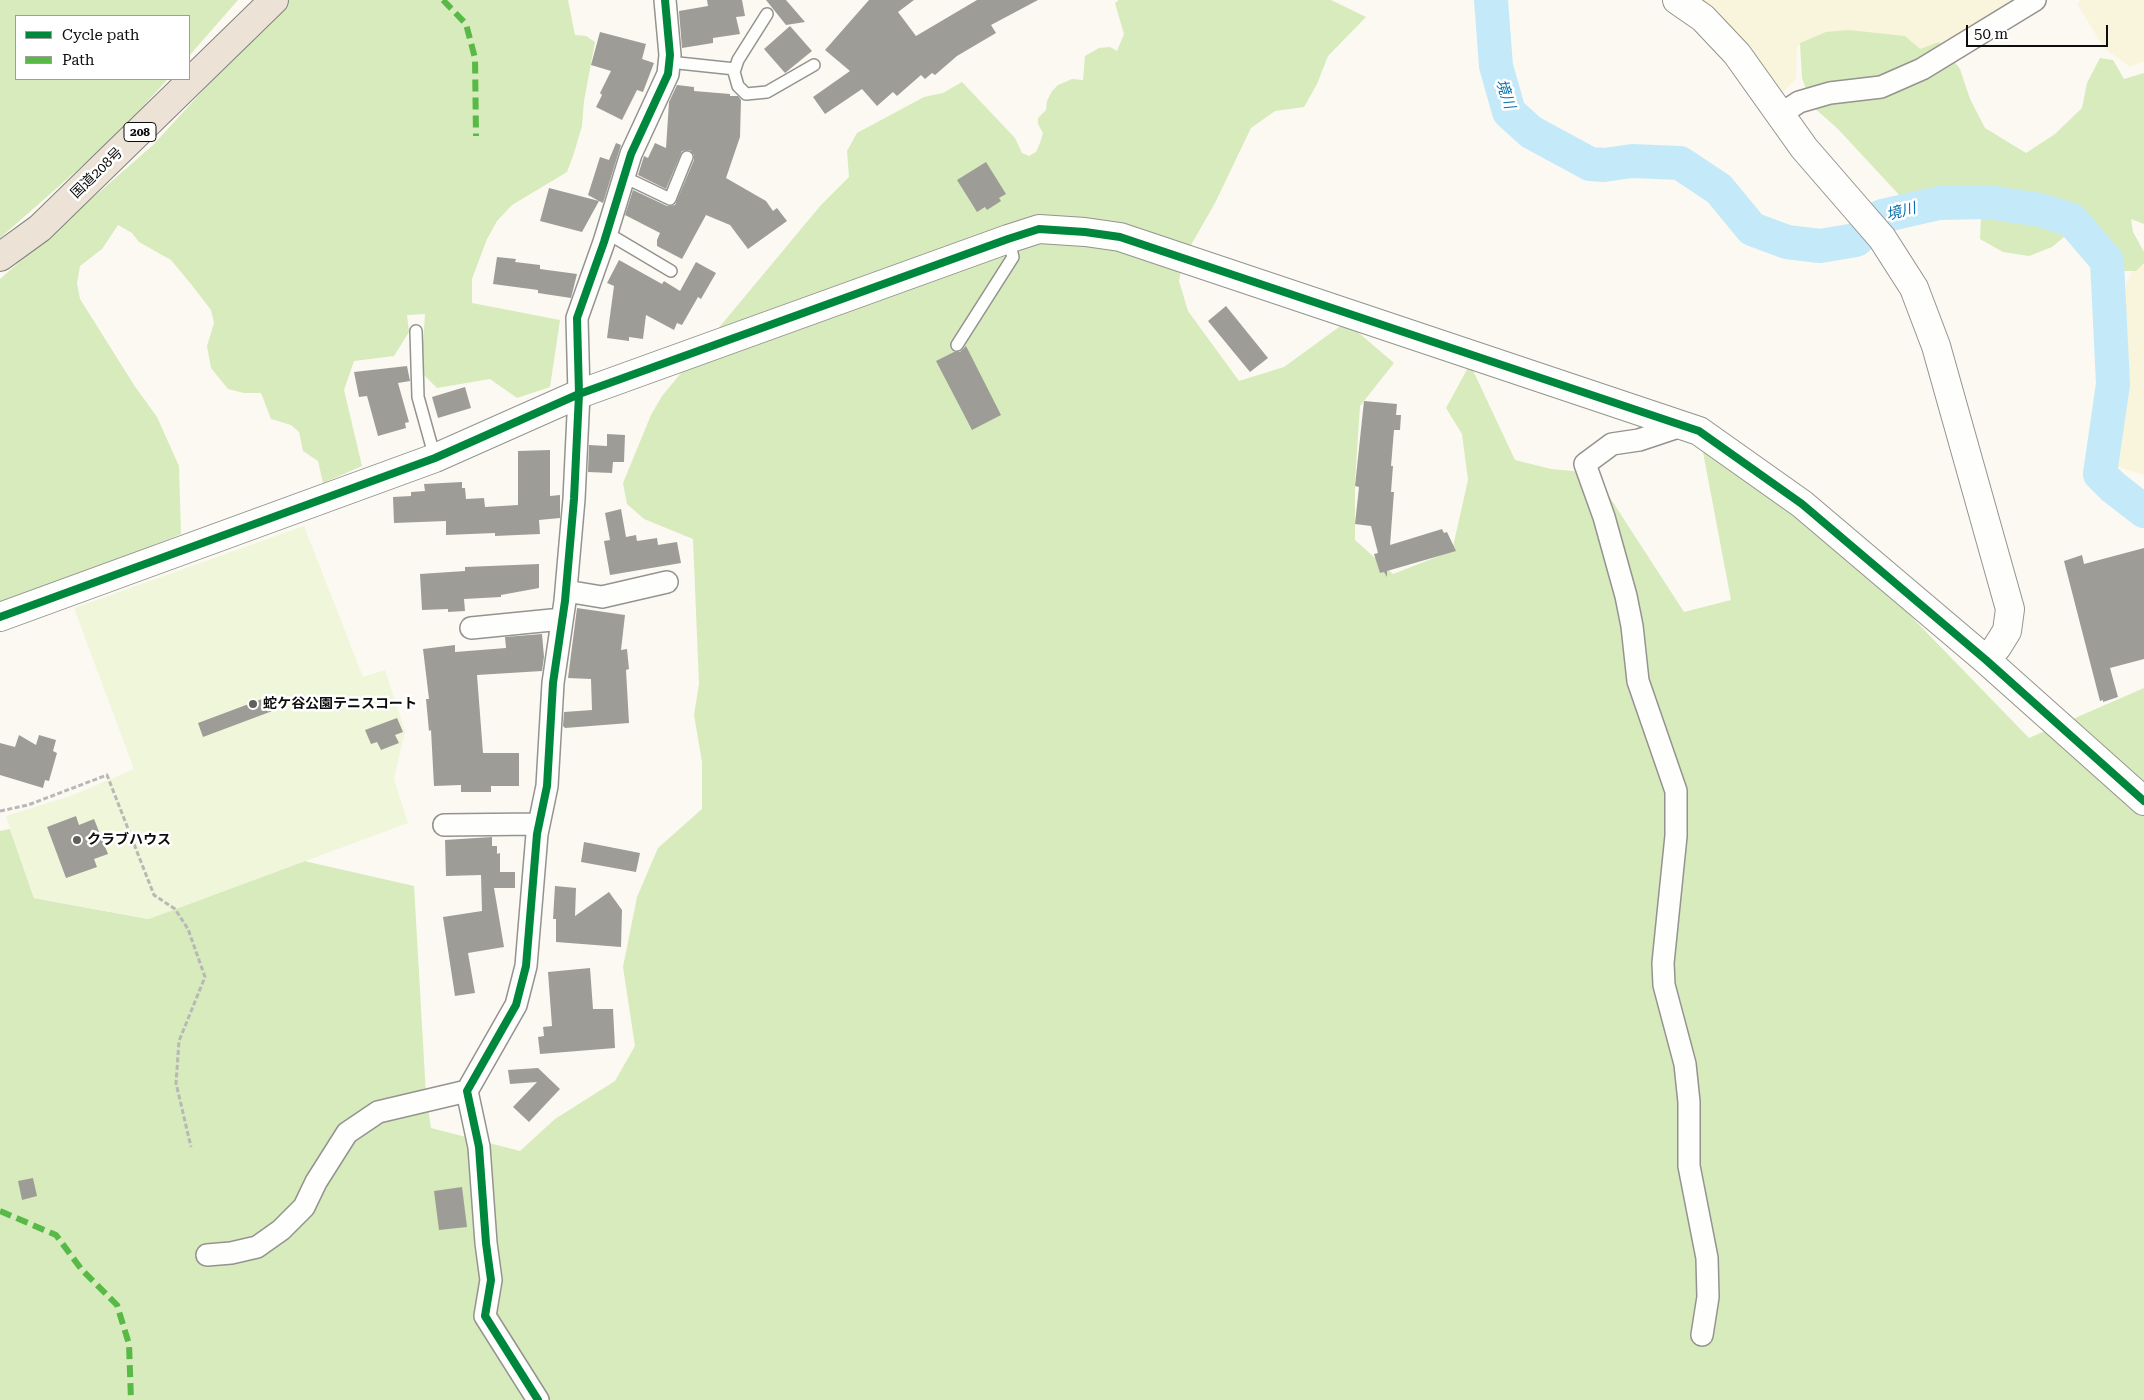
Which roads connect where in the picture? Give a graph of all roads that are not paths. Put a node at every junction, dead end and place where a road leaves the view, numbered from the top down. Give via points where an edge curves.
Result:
1 (274, 0) edge
2 (666, 0) edge
3 (1677, 0) edge
4 (2035, 0) edge
5 (767, 14) dead end
6 (669, 62) junction
7 (814, 65) dead end
8 (735, 69) junction
9 (1781, 114) junction
10 (687, 157) dead end
11 (624, 177) junction
12 (607, 233) junction
13 (1008, 239) junction
14 (0, 257) edge
15 (671, 271) dead end
16 (416, 331) dead end
17 (957, 345) dead end
18 (579, 394) junction
19 (1681, 426) junction
20 (435, 458) junction
21 (667, 582) dead end
22 (566, 591) junction
23 (0, 616) edge
24 (562, 619) junction
25 (472, 628) dead end
26 (1986, 660) junction
27 (2144, 801) edge
28 (539, 824) junction
29 (444, 825) dead end
30 (467, 1091) junction
31 (207, 1255) dead end
32 (1702, 1335) dead end
33 (538, 1400) edge

1 - 14 highway, 国道208号 / 208 via 40,228
2 - 6 street
3 - 9 street via 1703,18 1736,54
4 - 9 street via 1922,69 1881,86 1830,93 1800,102
5 - 8 lane
6 - 8 lane
6 - 11 street via 668,74 631,154
7 - 8 lane via 767,92 746,94 738,86
9 - 26 street via 1804,148 1875,230 1914,288 1936,346 2010,609 2007,631
10 - 11 lane via 670,199
11 - 12 street
12 - 15 lane
12 - 18 street via 577,318
13 - 17 lane via 1013,257
13 - 18 street
13 - 19 street via 1039,229 1120,237
16 - 20 lane via 418,397
18 - 20 street
18 - 22 street
19 - 26 street via 1699,431 1802,504
19 - 32 street via 1639,440 1612,444 1585,464 1626,596 1638,680 1676,791 1676,836 1664,985 1685,1064 1689,1102 1689,1166 1707,1258 1708,1297
20 - 23 street
21 - 22 street via 602,597
22 - 24 street
24 - 25 street
24 - 28 street via 553,683 546,786
26 - 27 street
28 - 29 street
28 - 30 street via 526,966 516,1005
30 - 31 street via 378,1112 346,1133 304,1207 281,1230 256,1247
30 - 33 street via 479,1147 491,1280 484,1316

